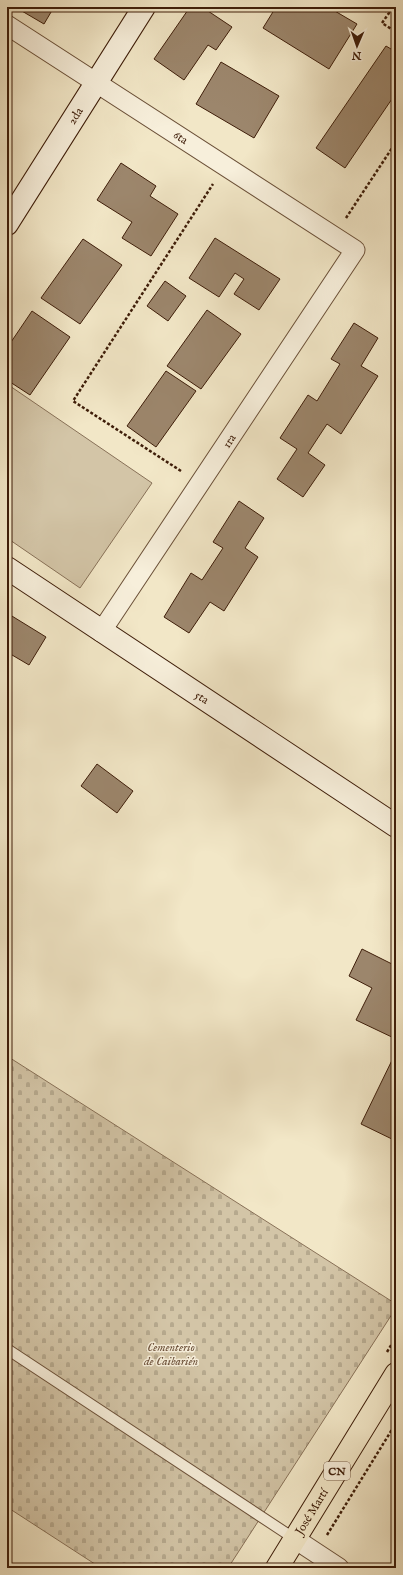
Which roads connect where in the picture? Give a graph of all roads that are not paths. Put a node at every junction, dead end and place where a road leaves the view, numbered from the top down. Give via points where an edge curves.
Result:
1 (144, 7) edge
2 (7, 26) edge
3 (95, 82) junction
4 (7, 224) edge
5 (355, 250) joint
6 (7, 568) edge
7 (102, 632) junction
8 (396, 826) edge
9 (7, 1349) edge
10 (396, 1374) edge
11 (295, 1539) junction
12 (277, 1568) edge
13 (339, 1568) edge

1 - 3 street, 2da
2 - 3 street, 6ta
3 - 4 street, 2da
3 - 5 street, 6ta
5 - 7 street, 1ra
6 - 7 street, 5ta
7 - 8 street, 5ta
9 - 11 lane
10 - 11 main road, José Martí / CN
11 - 12 main road, José Martí / CN
11 - 13 street

